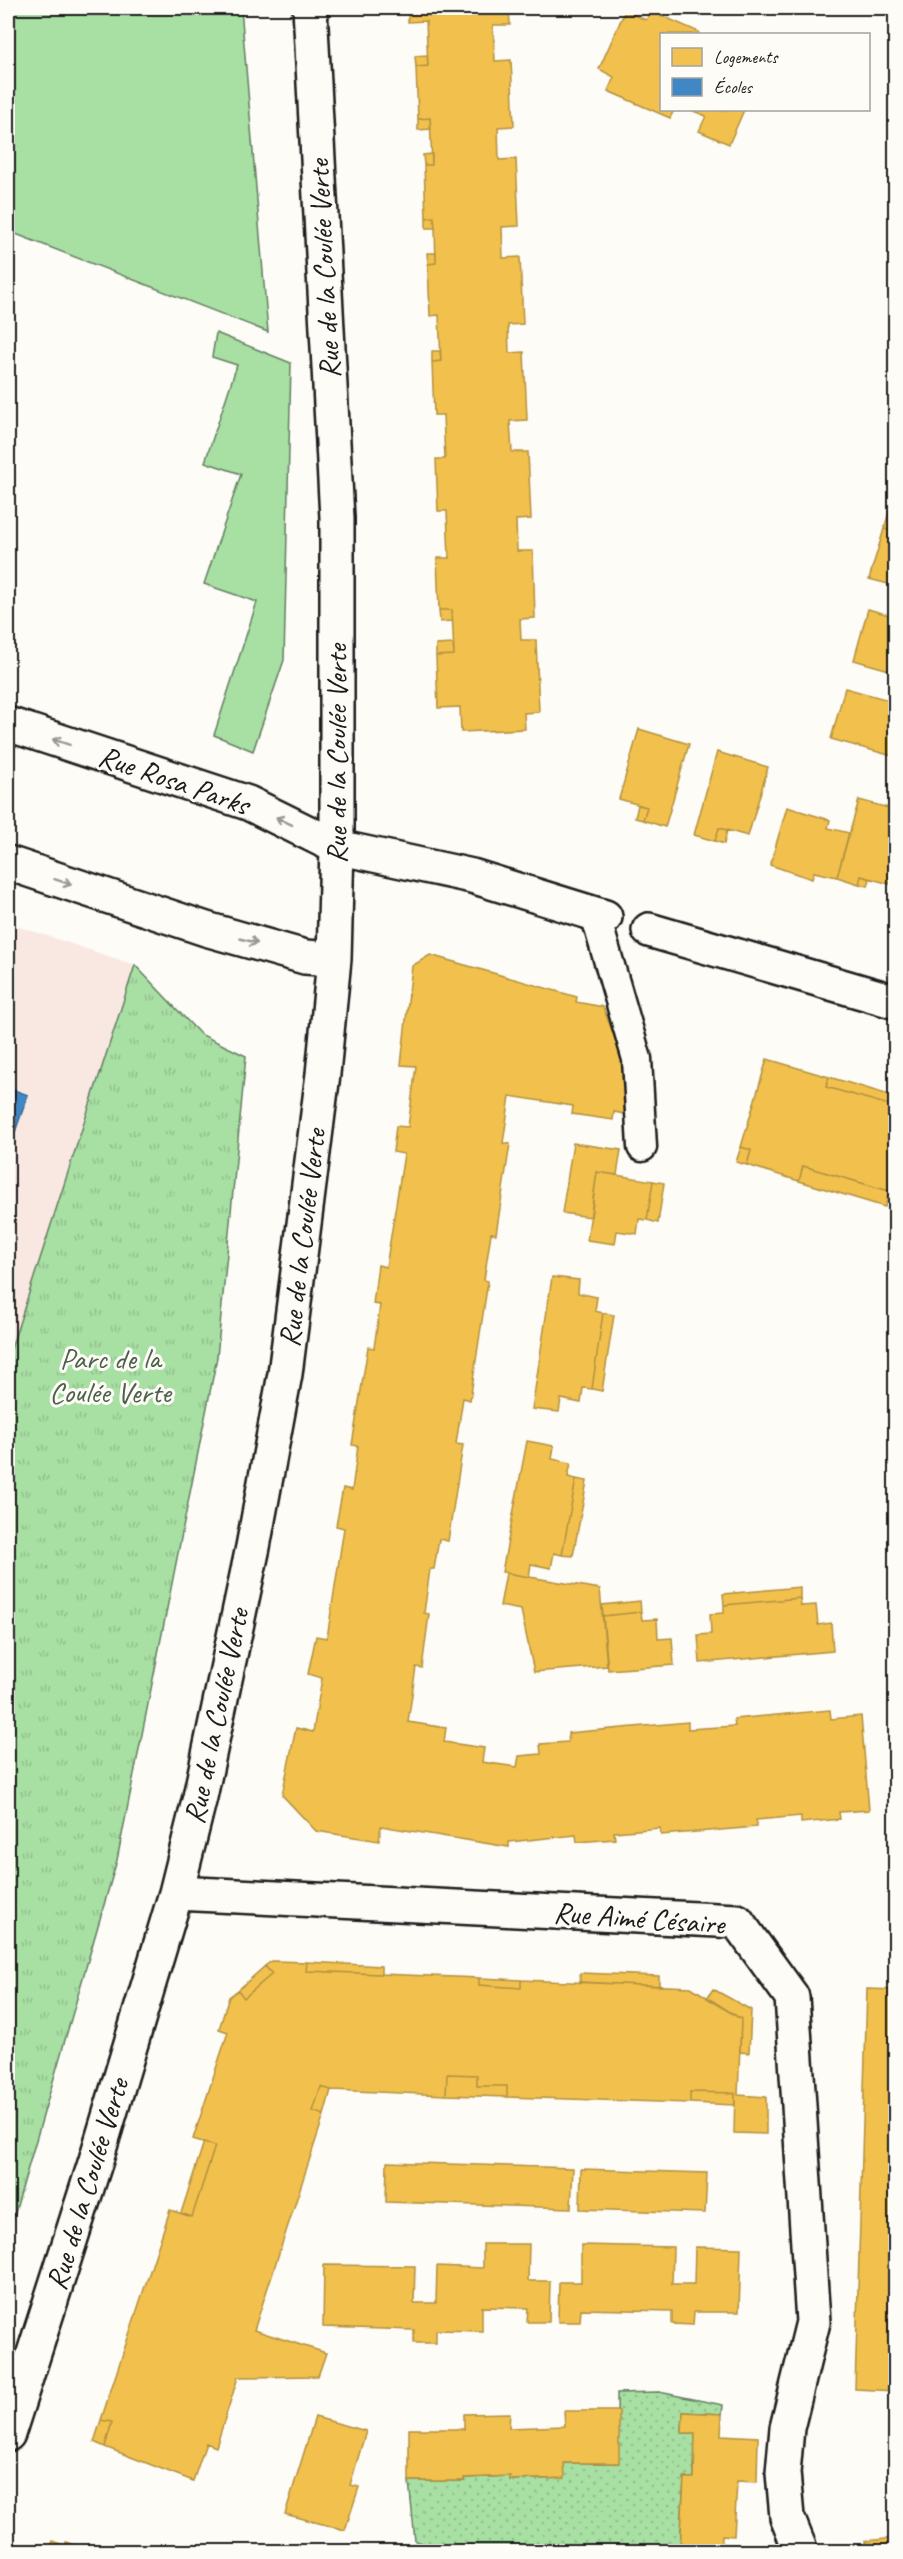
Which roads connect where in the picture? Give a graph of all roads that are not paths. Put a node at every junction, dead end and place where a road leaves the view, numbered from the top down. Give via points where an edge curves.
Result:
1 (310, 8) edge
2 (8, 724) edge
3 (337, 847) junction
4 (8, 864) edge
5 (600, 915) joint
6 (649, 930) dead end
7 (334, 959) junction
8 (896, 1002) edge
9 (642, 1147) dead end
10 (176, 1893) junction
11 (8, 2434) edge
12 (801, 2552) edge

1 - 3 street, Rue de la Coulée Verte via 337,518
3 -> 2 street, Rue Rosa Parks via 248,804
3 - 5 street, Rue Rosa Parks via 472,876
3 - 7 street, Rue de la Coulée Verte
4 -> 7 street via 206,929 305,957
5 - 9 lane via 638,1059
6 - 8 street
7 - 10 street, Rue de la Coulée Verte via 285,1374 253,1547
10 - 11 street, Rue de la Coulée Verte
10 - 12 street, Rue Aimé Césaire via 737,1921 792,1997 813,2322 787,2428 783,2473 787,2517

